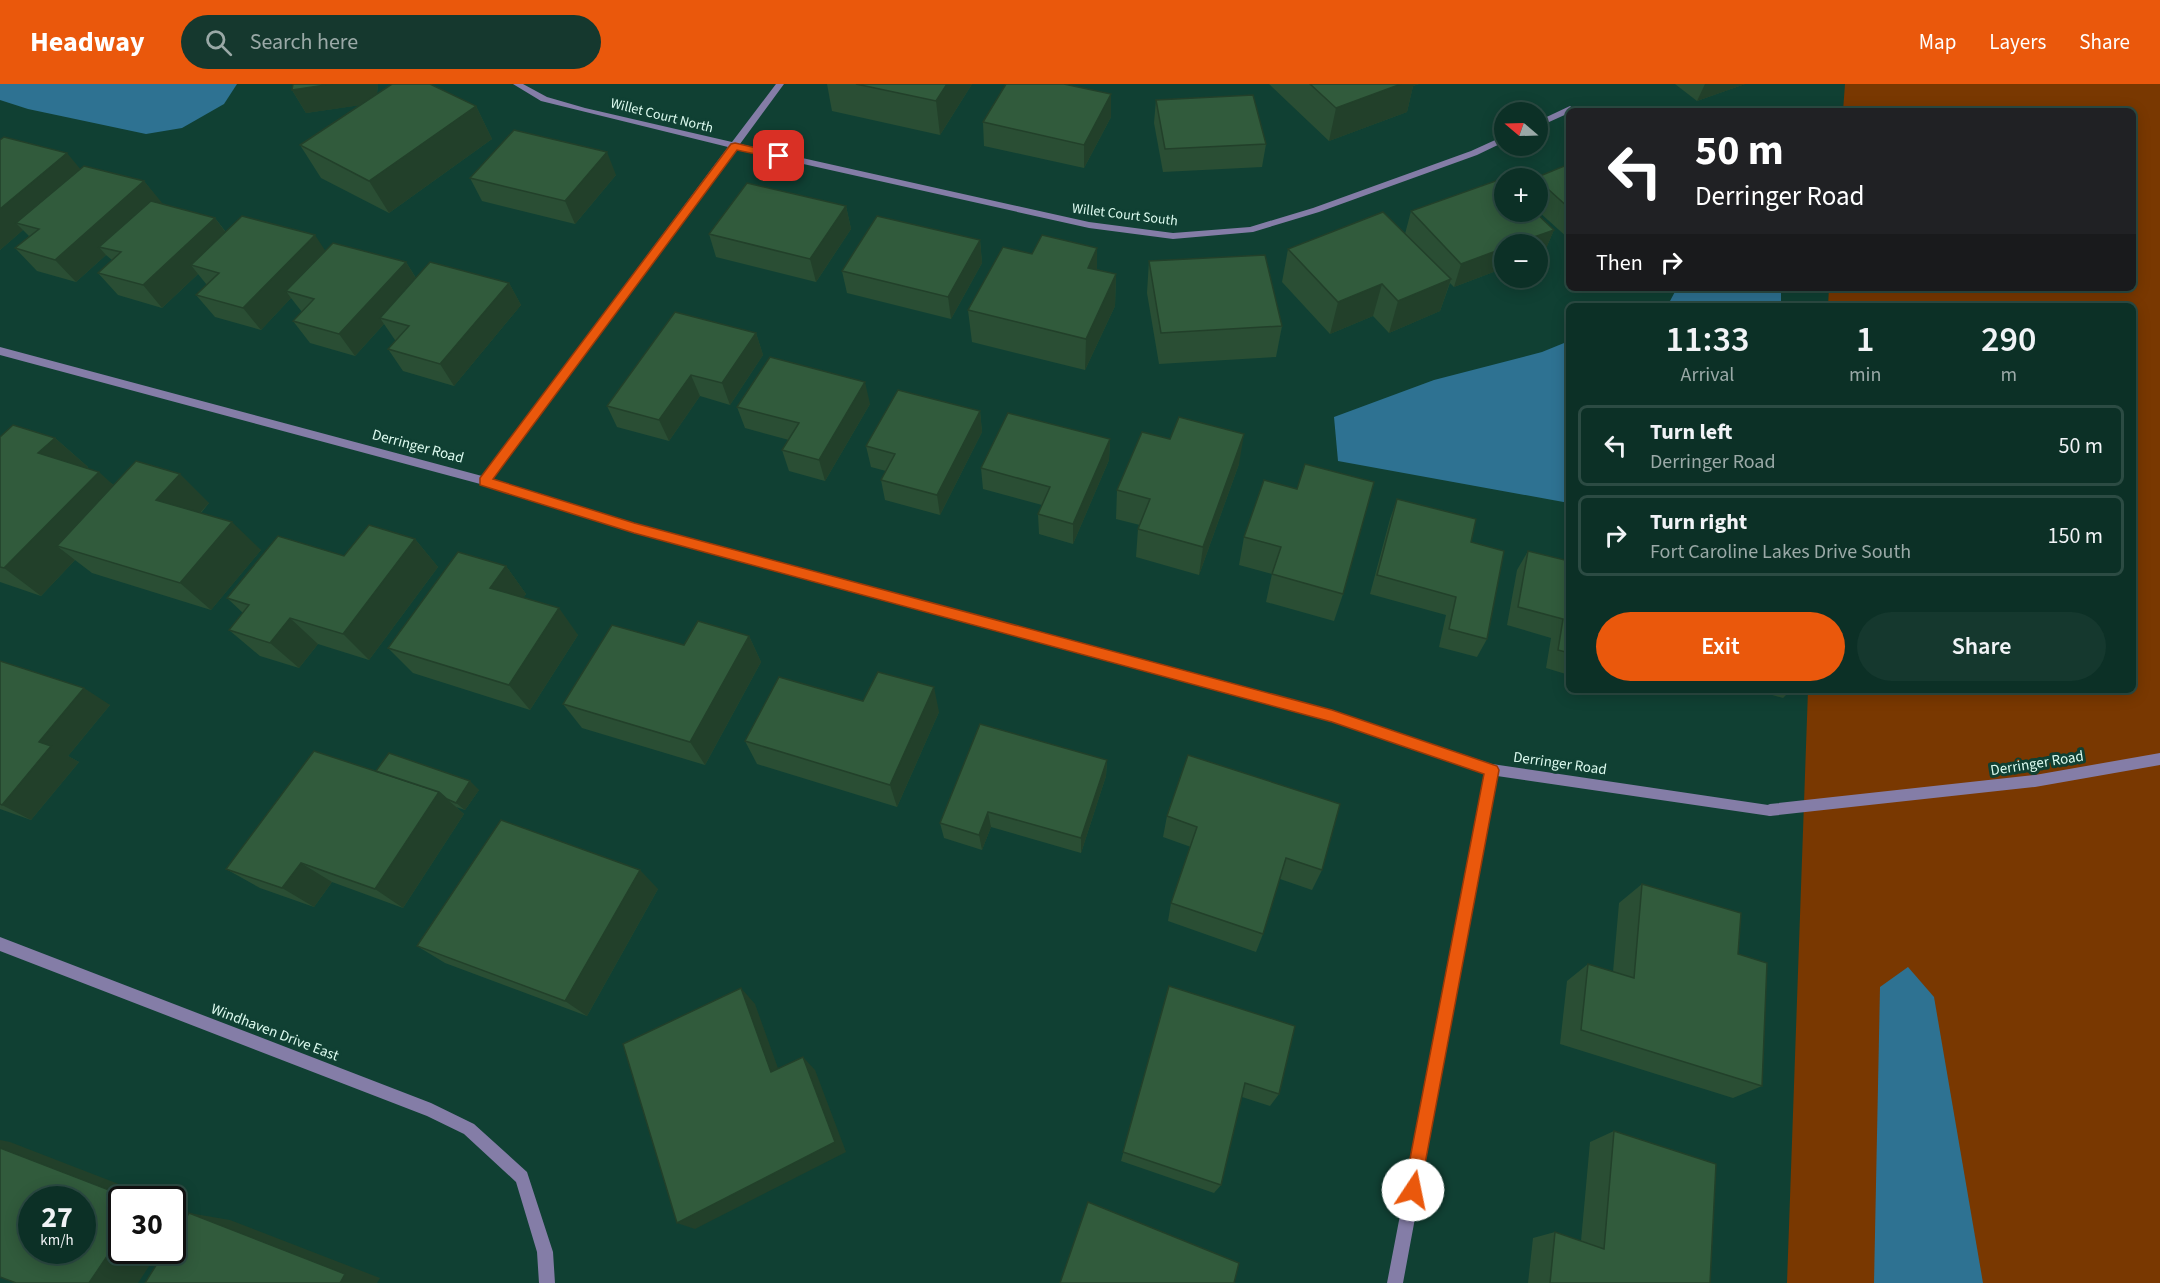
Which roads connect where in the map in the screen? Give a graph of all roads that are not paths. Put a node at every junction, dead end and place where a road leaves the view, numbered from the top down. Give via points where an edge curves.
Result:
1 (517, 84) edge
2 (780, 84) edge
3 (1566, 112) edge
4 (1548, 120) edge
5 (1494, 143) edge
6 (735, 146) junction
7 (0, 351) edge
8 (484, 481) junction
9 (2160, 759) edge
10 (1492, 770) junction
11 (0, 944) edge
12 (547, 1283) edge
13 (1395, 1283) edge

1 - 6 street, Willet Court North via 554,102
2 - 6 street
3 - 4 street
5 - 6 street, Willet Court South via 1250,230 1173,236 1089,225
6 - 8 street
7 - 8 street, Derringer Road
8 - 10 street, Derringer Road via 634,528 1332,716
9 - 10 street, Derringer Road via 2035,781 1770,810
10 - 13 street
11 - 12 street, Windhaven Drive East via 431,1110 469,1129 522,1177 545,1252

